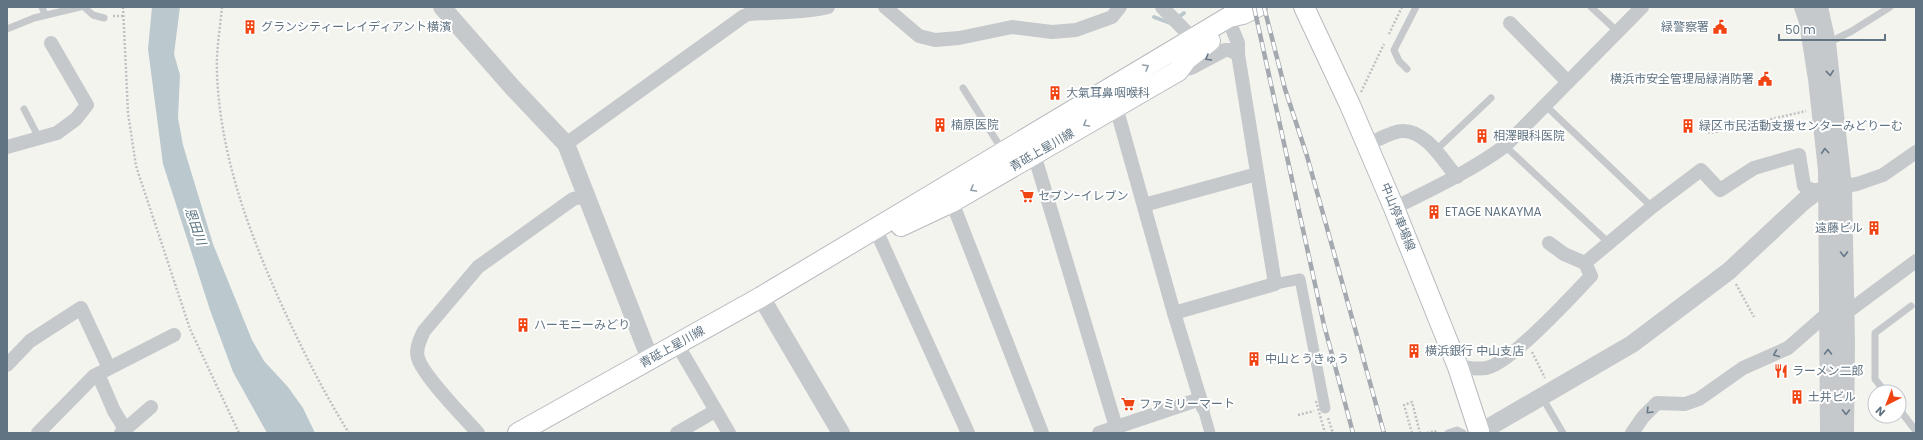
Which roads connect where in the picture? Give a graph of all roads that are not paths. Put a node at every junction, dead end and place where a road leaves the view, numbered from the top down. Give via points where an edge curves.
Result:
1 (42, 7) edge
2 (80, 7) edge
3 (84, 7) edge
4 (442, 7) edge
5 (828, 7) edge
6 (885, 7) edge
7 (1120, 7) edge
8 (1304, 7) edge
9 (1416, 7) edge
10 (1590, 7) edge
11 (1642, 7) edge
12 (1803, 7) edge
13 (1819, 7) edge
14 (1890, 7) edge
15 (65, 9) edge
16 (749, 10) edge
17 (45, 15) junction
18 (1171, 16) edge
19 (1243, 16) edge
20 (104, 18) dead end
21 (1510, 23) dead end
22 (7, 29) edge
23 (1618, 32) junction
24 (51, 43) dead end
25 (1197, 43) junction
26 (1827, 43) junction
27 (1238, 54) junction
28 (1407, 69) dead end
29 (1178, 71) junction
30 (1125, 79) junction
31 (1568, 82) junction
32 (963, 88) dead end
33 (1096, 96) junction
34 (1491, 98) dead end
35 (1545, 105) junction
36 (1116, 107) junction
37 (24, 109) dead end
38 (1047, 126) junction
39 (39, 138) junction
40 (566, 144) junction
41 (1368, 144) junction
42 (1505, 146) junction
43 (7, 147) edge
44 (1435, 151) junction
45 (1916, 152) edge
46 (1034, 154) junction
47 (1010, 156) junction
48 (1257, 174) junction
49 (1457, 177) junction
50 (957, 180) junction
51 (1829, 189) junction
52 (586, 196) junction
53 (927, 197) junction
54 (952, 202) junction
55 (1144, 205) junction
56 (1652, 207) junction
57 (1394, 208) junction
58 (878, 233) junction
59 (1549, 243) dead end
60 (1609, 243) junction
61 (1916, 261) edge
62 (1585, 264) junction
63 (1274, 284) junction
64 (761, 297) junction
65 (1911, 306) dead end
66 (1828, 312) junction
67 (1174, 313) junction
68 (1846, 313) junction
69 (174, 335) dead end
70 (677, 344) junction
71 (650, 359) junction
72 (7, 364) edge
73 (1458, 367) junction
74 (104, 371) junction
75 (1879, 384) edge
76 (1546, 394) junction
77 (1201, 403) junction
78 (1320, 404) road end
79 (151, 408) dead end
80 (715, 411) junction
81 (1907, 419) edge
82 (1116, 427) junction
83 (123, 431) edge
84 (1916, 431) edge
85 (38, 433) edge
86 (478, 433) edge
87 (518, 433) edge
88 (677, 433) edge
89 (729, 433) edge
90 (841, 433) edge
91 (968, 433) edge
92 (1042, 433) edge
93 (1098, 433) edge
94 (1210, 433) edge
95 (1448, 433) edge
96 (1474, 433) edge
97 (1563, 433) edge
98 (1632, 433) edge
99 (1829, 433) edge
100 (1845, 433) edge

1 - 17 lane
2 - 15 lane
3 - 20 lane via 93,15
4 - 40 street
5 - 16 street via 758,14
6 - 7 street via 919,36 935,40 959,38 1012,27 1052,32 1076,30 1112,17
8 - 41 main road, 中山停車場線
9 - 28 lane via 1394,50 1399,61
10 - 23 lane
11 - 23 street
51 -> 12 street via 1817,79 1808,22
13 - 26 street
14 - 26 lane
15 - 17 lane
16 - 40 street
17 - 22 lane
18 - 25 street
19 - 25 main road, 青砥上星川線 via 1229,17
19 - 27 street
21 - 31 street
23 - 31 street
24 - 39 street via 87,105 76,119 57,133
25 - 29 main road, 青砥上星川線
30 -> 25 main road, 青砥上星川線
26 -> 51 street
27 -> 29 street via 1224,50 1191,68
27 - 48 street
29 - 36 main road, 青砥上星川線
30 - 33 main road, 青砥上星川線
30 - 36 street
31 - 35 street
32 - 47 lane
33 - 36 street
33 - 38 main road, 青砥上星川線
34 - 44 lane
35 - 42 street
35 - 56 lane
36 -> 46 main road, 青砥上星川線
36 - 55 street
37 - 39 lane
38 - 46 street
38 - 47 main road, 青砥上星川線
39 - 43 street
40 - 52 street
41 - 44 street via 1401,131 1416,134 1427,141
41 - 57 main road, 中山停車場線
42 - 49 street
42 - 60 lane
44 - 49 street
45 - 51 street via 1883,175
46 - 47 main road, 青砥上星川線
46 - 82 street
47 - 50 main road, 青砥上星川線
47 -> 54 main road, 青砥上星川線
48 - 55 street
48 - 63 street
49 - 57 street
50 - 53 main road, 青砥上星川線
50 - 54 street
51 - 56 street via 1804,186 1799,155 1754,168 1720,190 1700,170
51 - 66 street
51 -> 68 street
51 - 76 street via 1729,271 1632,344
52 - 71 street
52 - 86 street via 573,199 478,267 424,331 417,352 425,373
53 - 54 street
53 - 58 main road, 青砥上星川線
54 - 58 main road, 青砥上星川線
54 - 92 street
55 - 67 street
56 - 60 street
57 - 73 main road, 中山停車場線
58 - 64 main road, 青砥上星川線 via 824,259
58 - 91 street
59 - 62 street
60 - 62 street
61 - 68 street
62 - 73 street via 1591,276 1543,325 1498,364 1486,368
63 - 67 street
63 - 78 street via 1300,279
64 - 70 main road, 青砥上星川線
64 - 90 street
65 - 75 lane via 1875,333 1875,379
66 -> 98 street via 1788,348 1743,368 1699,399 1685,404 1657,403
99 -> 66 street
67 - 77 street
68 -> 100 street
69 - 74 street
70 - 71 main road, 青砥上星川線
70 - 80 street
71 - 87 main road, 青砥上星川線
72 - 74 street via 30,341 81,308
73 - 96 main road, 中山停車場線
74 - 83 street via 114,411
74 - 85 street via 94,376
76 - 96 street
76 - 97 lane
77 - 82 street
77 - 94 street
79 - 83 street
80 - 88 street
80 - 89 street
81 - 84 lane
82 - 93 street
95 - 96 lane via 1458,430

